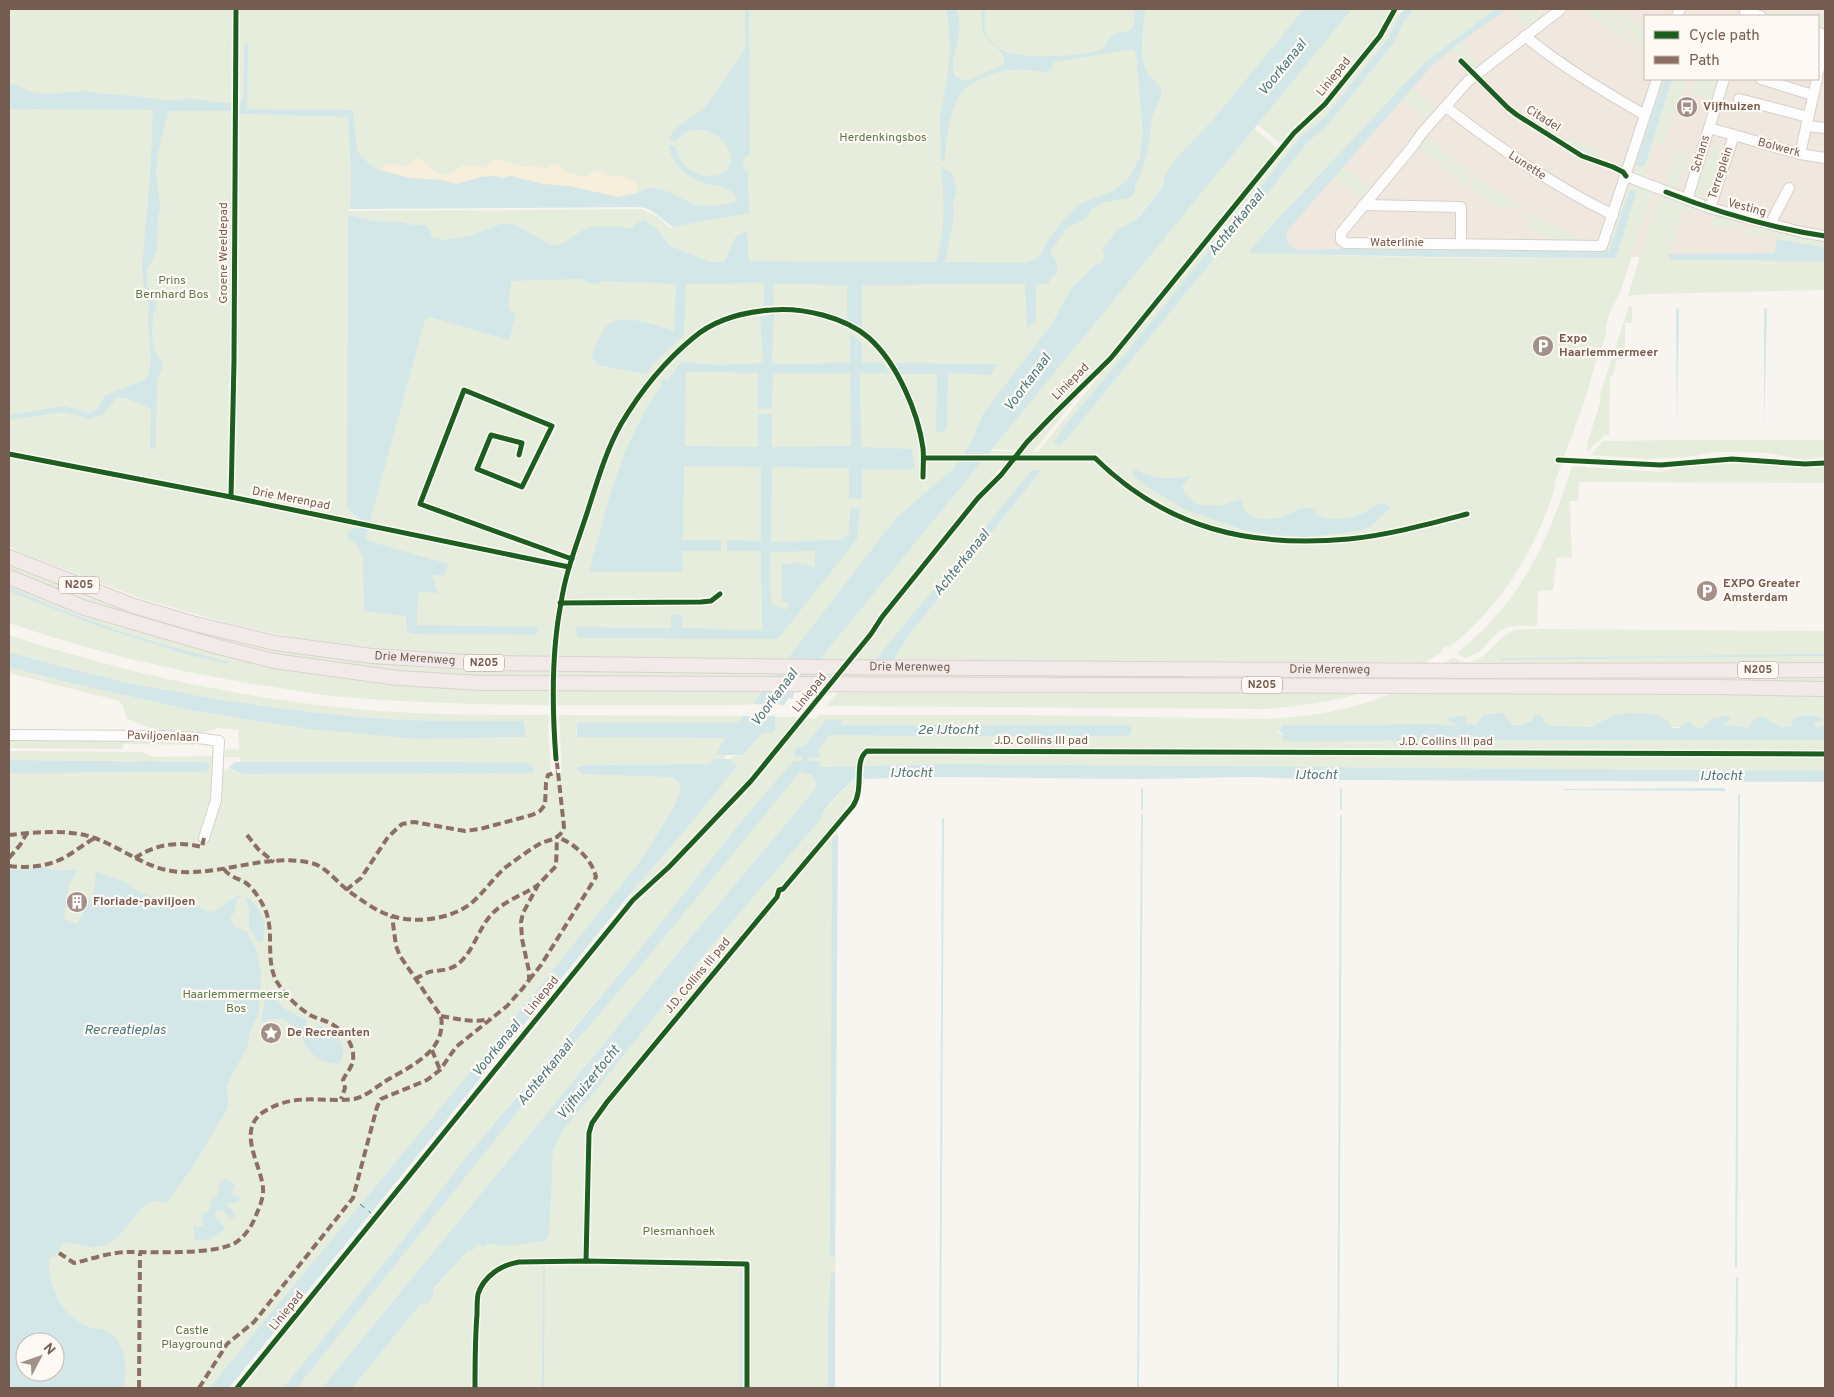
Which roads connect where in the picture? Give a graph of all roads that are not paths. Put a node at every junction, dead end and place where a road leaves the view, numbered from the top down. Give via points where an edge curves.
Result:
1 (1561, 9) edge
2 (1525, 36) junction
3 (1825, 39) edge
4 (1820, 68) edge
5 (1657, 80) edge
6 (1724, 80) edge
7 (1764, 80) edge
8 (1817, 80) edge
9 (1813, 95) junction
10 (1739, 99) dead end
11 (1446, 107) junction
12 (1645, 115) junction
13 (1807, 121) junction
14 (1708, 128) junction
15 (1825, 128) edge
16 (1734, 135) junction
17 (1800, 154) junction
18 (1825, 158) edge
19 (1626, 176) junction
20 (1789, 188) dead end
21 (1687, 200) junction
22 (1363, 205) junction
23 (1710, 208) junction
24 (1613, 215) junction
25 (1770, 224) junction
26 (1825, 236) edge
27 (1461, 244) junction
28 (9, 557) edge
29 (9, 577) edge
30 (1825, 670) edge
31 (1825, 690) edge
32 (9, 735) edge
33 (204, 838) dead end

1 - 2 street, Waterlinie
2 - 11 street, Waterlinie via 1475,75
2 - 12 street via 1554,60
3 - 4 street
5 - 12 street, Waterlinie
6 - 14 street, Schans
7 - 9 street
8 - 9 street
9 - 13 street
10 - 13 street
11 - 22 street, Waterlinie
11 - 24 street, Lunette via 1527,167
12 - 19 street, Waterlinie
13 - 15 street
13 - 17 street
14 - 16 street, Terreplein
14 - 21 street, Schans
16 - 17 street, Bolwerk
16 - 23 street, Terreplein
17 - 18 street, Bolwerk
19 - 21 street, Vesting
19 - 24 street, Waterlinie
20 - 25 street, Vesting
21 - 23 street, Vesting
22 - 27 street via 1461,207
22 - 27 street, Waterlinie via 1341,233 1341,240 1345,243
23 - 25 street, Vesting
24 - 27 street, Waterlinie via 1602,246
25 - 26 street, Vesting
28 - 30 highway, Drie Merenweg / N205 via 134,606 275,643 372,656 483,663
29 - 31 highway, Drie Merenweg / N205 via 85,608 215,646 274,661 398,678 482,683
32 - 33 street, Paviljoenlaan via 161,736 219,742 216,800

